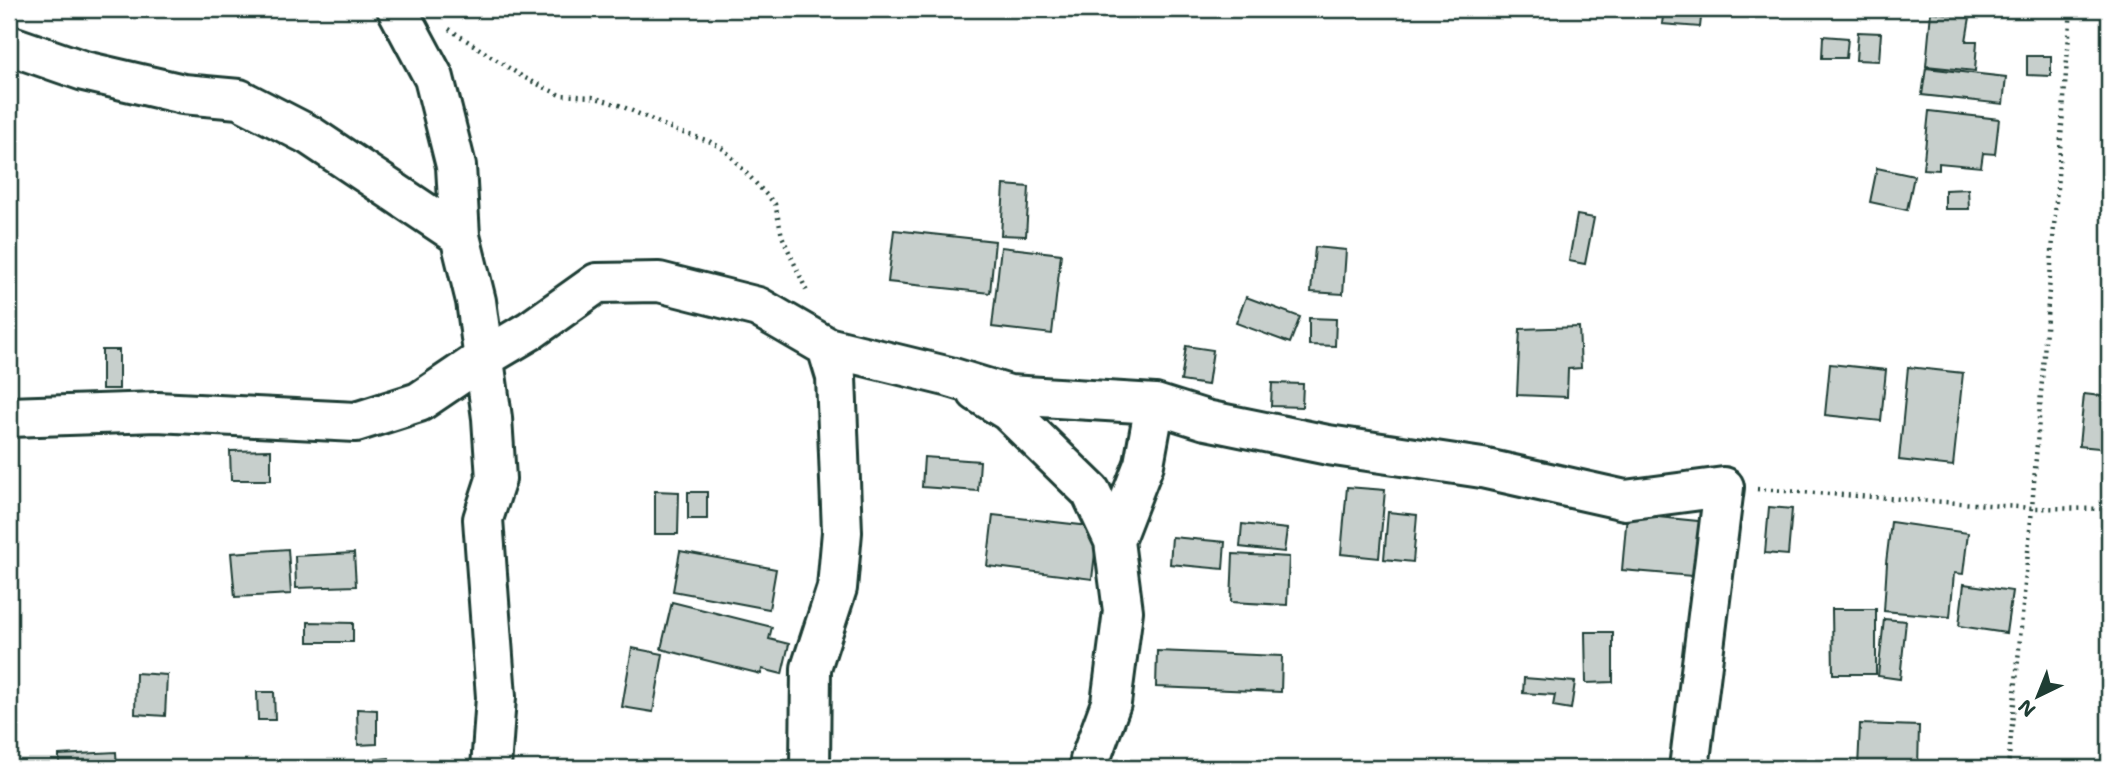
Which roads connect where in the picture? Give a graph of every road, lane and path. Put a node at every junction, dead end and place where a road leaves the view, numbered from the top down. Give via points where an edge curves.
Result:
1 (397, 9) edge
2 (2071, 9) edge
3 (439, 23) dead end
4 (9, 45) edge
5 (460, 236) junction
6 (825, 346) junction
7 (484, 358) junction
8 (950, 377) junction
9 (1155, 404) junction
10 (9, 417) edge
11 (1724, 487) junction
12 (2032, 508) junction
13 (2109, 509) edge
14 (1114, 541) junction
15 (491, 768) edge
16 (810, 768) edge
17 (1090, 768) edge
18 (1689, 768) edge
19 (2008, 768) edge

1 - 5 street via 434,78 456,166
2 - 12 path
3 - 6 path via 560,95 619,105 725,150 775,205 782,236
4 - 5 street via 84,71 183,94 239,99 309,135
5 - 7 street
6 - 7 street via 758,307 712,294 659,282 597,284
6 - 8 street
6 - 16 street via 836,377 842,532 837,588 811,668
7 - 10 street via 419,401 356,422 157,412
7 - 15 street via 496,479 483,519 496,697
8 - 9 street via 1009,395
8 - 14 street via 1008,411 1039,439 1091,492
9 - 11 street via 1220,423 1482,468 1625,500
9 - 14 street via 1144,464
11 - 12 path
11 - 18 street
12 - 13 path
12 - 19 path
14 - 17 street via 1123,611 1111,703

